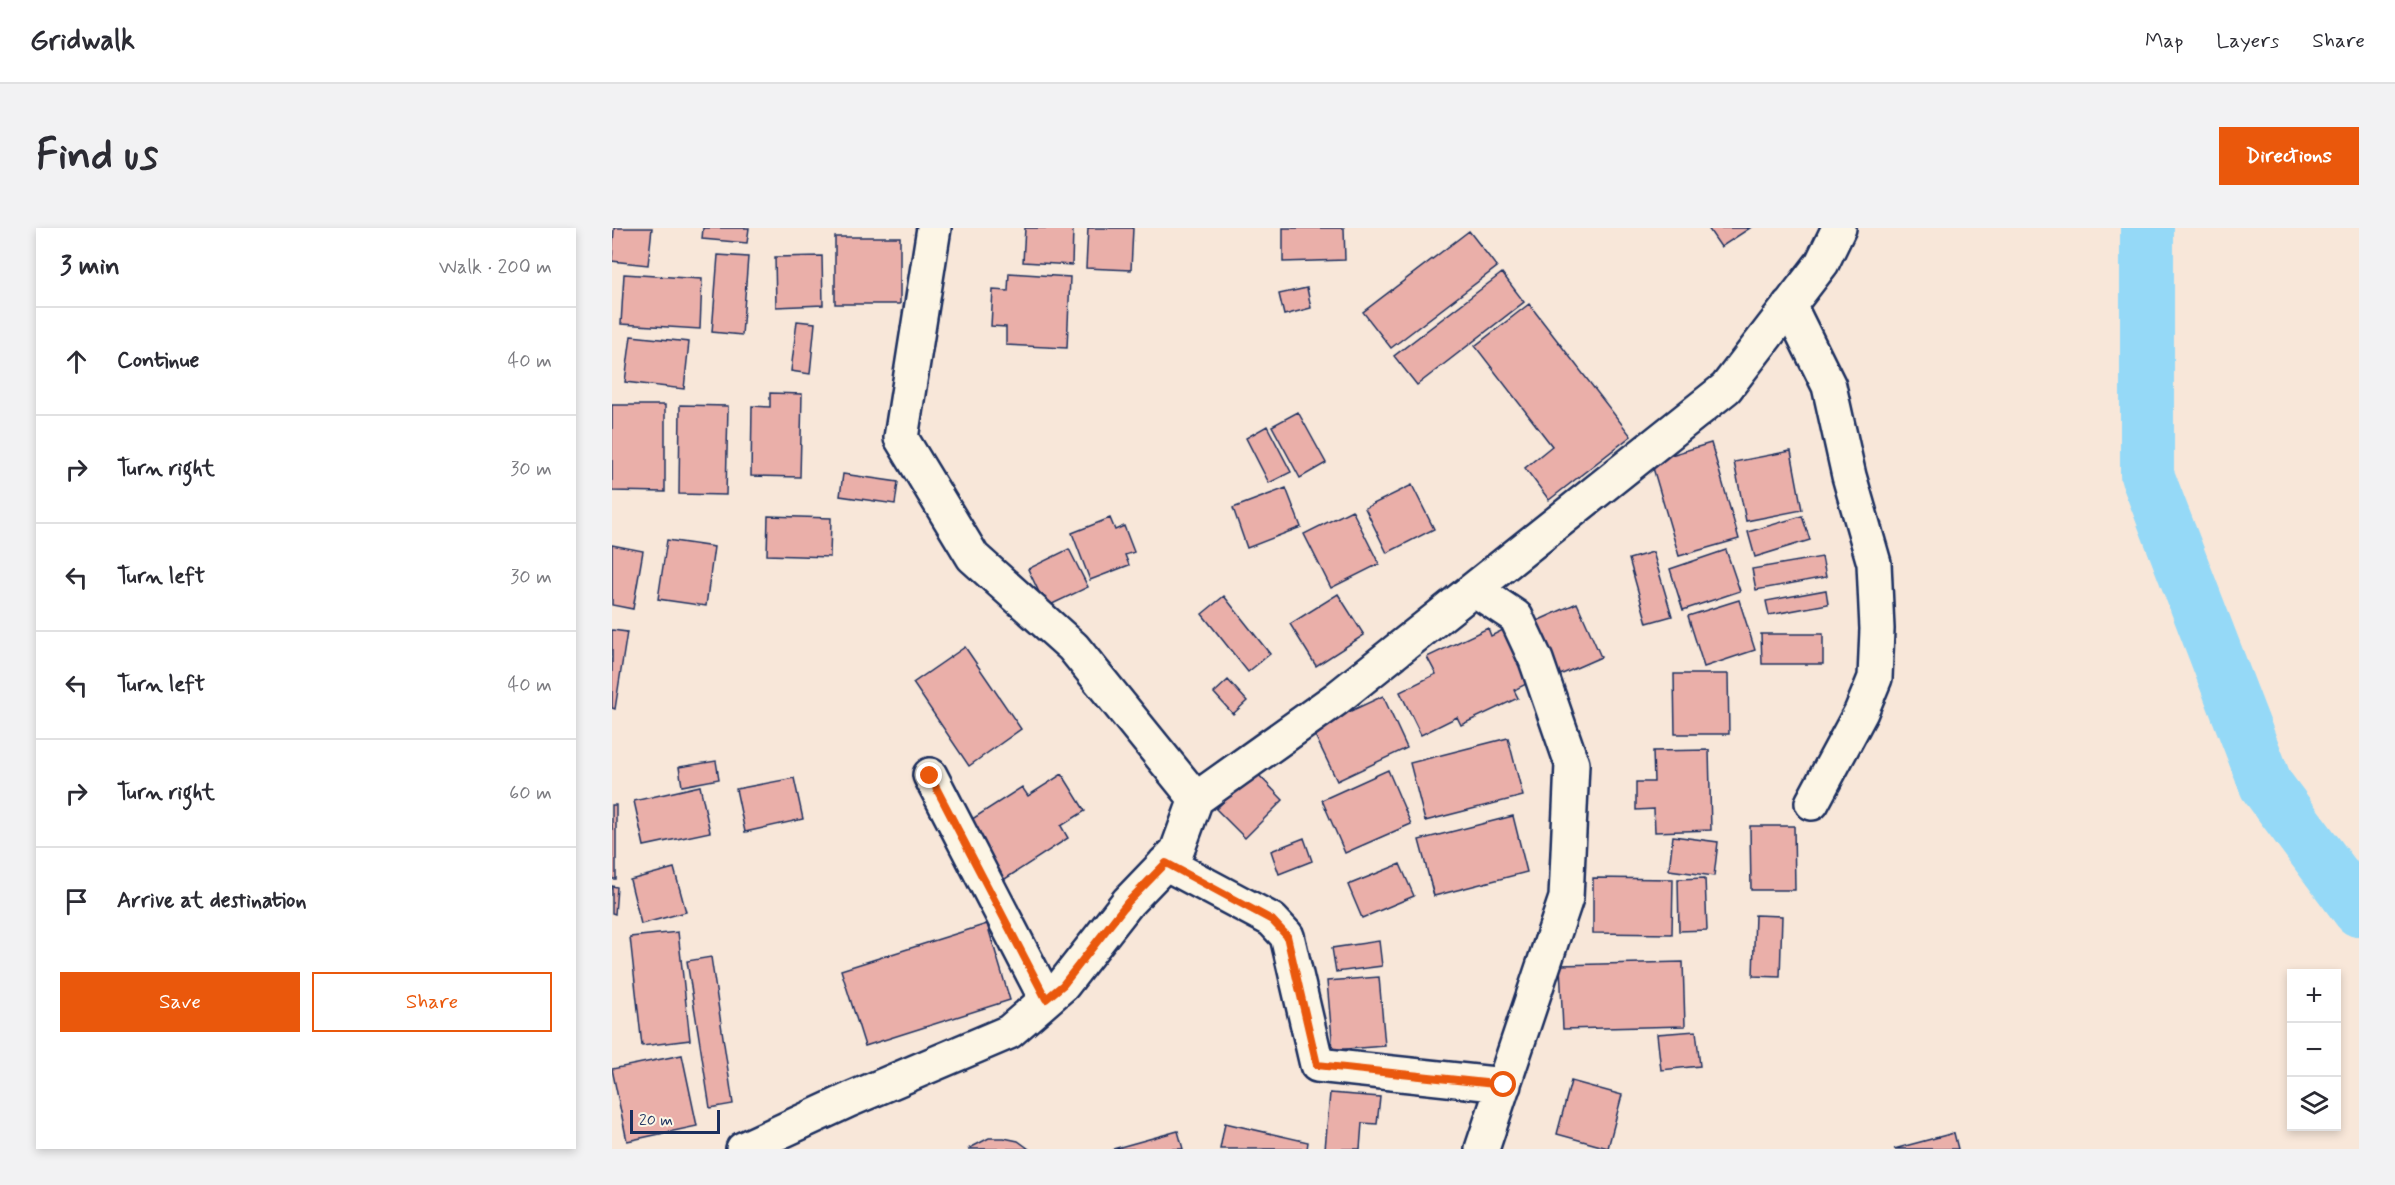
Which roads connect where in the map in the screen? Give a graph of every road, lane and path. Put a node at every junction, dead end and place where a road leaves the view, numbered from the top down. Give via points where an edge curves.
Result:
1 (934, 228) edge
2 (1839, 228) edge
3 (1789, 305) junction
4 (1474, 589) junction
5 (930, 776) dead end
6 (1196, 799) junction
7 (1812, 803) dead end
8 (1166, 863) junction
9 (1046, 999) junction
10 (1504, 1085) junction
11 (743, 1149) edge
12 (1482, 1149) edge

1 - 6 street via 901,438 973,557 1072,646
2 - 3 street via 1822,263
3 - 4 street via 1726,388
3 - 7 street via 1829,386 1874,563 1875,678
4 - 6 street via 1336,699
4 - 10 street via 1516,617 1536,660 1572,764 1566,898
5 - 9 street
6 - 8 street via 1177,851
8 - 9 street via 1128,902 1063,985
8 - 10 street via 1272,920 1287,936 1317,1065
9 - 11 street via 1009,1032
10 - 12 street

